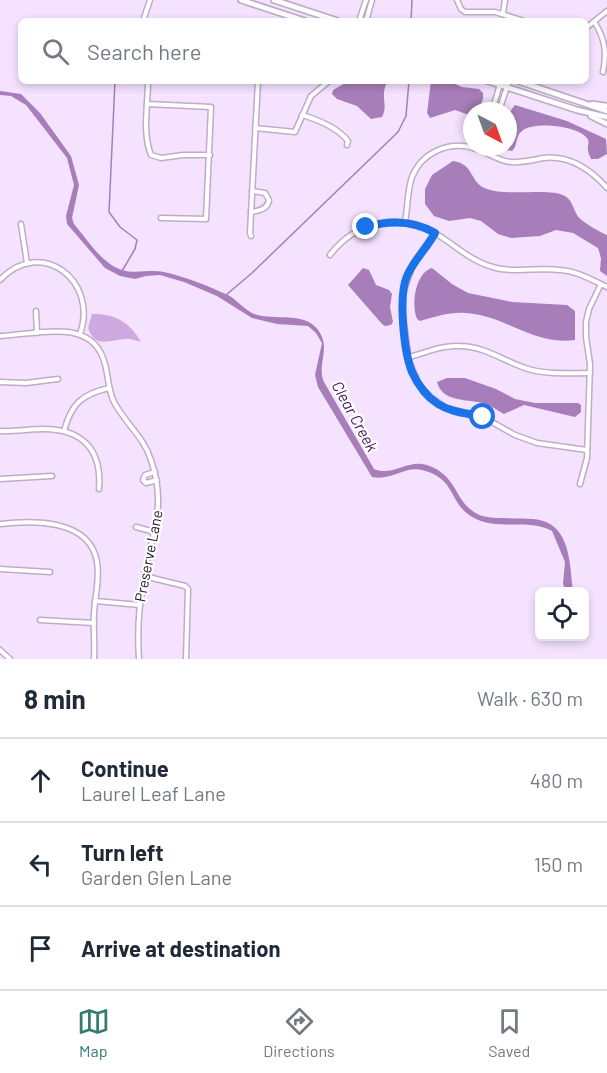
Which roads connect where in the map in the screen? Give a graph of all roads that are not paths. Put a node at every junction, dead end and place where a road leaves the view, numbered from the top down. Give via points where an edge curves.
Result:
1 (150, 0) edge
2 (241, 0) edge
3 (274, 0) edge
4 (366, 0) edge
5 (372, 0) edge
6 (457, 0) edge
7 (505, 0) edge
8 (607, 11) edge
9 (503, 13) junction
10 (144, 18) edge
11 (296, 18) edge
12 (329, 18) edge
13 (361, 18) edge
14 (367, 18) edge
15 (515, 18) edge
16 (595, 22) junction
17 (589, 26) edge
18 (603, 72) dead end
19 (148, 84) edge
20 (258, 84) edge
21 (325, 84) edge
22 (501, 84) edge
23 (502, 84) edge
24 (508, 84) edge
25 (528, 84) edge
26 (506, 87) junction
27 (579, 100) junction
28 (495, 102) edge
29 (502, 102) edge
30 (147, 104) junction
31 (607, 106) edge
32 (577, 110) junction
33 (607, 111) edge
34 (302, 115) junction
35 (607, 117) edge
36 (607, 124) edge
37 (255, 128) junction
38 (347, 145) dead end
39 (463, 146) edge
40 (210, 155) junction
41 (494, 156) edge
42 (607, 189) edge
43 (252, 191) junction
44 (251, 212) junction
45 (161, 218) dead end
46 (405, 222) junction
47 (21, 224) dead end
48 (435, 233) junction
49 (251, 236) dead end
50 (330, 255) dead end
51 (27, 263) junction
52 (0, 280) edge
53 (600, 284) junction
54 (607, 287) edge
55 (36, 311) dead end
56 (37, 333) junction
57 (80, 334) junction
58 (0, 336) edge
59 (409, 357) junction
60 (590, 373) junction
61 (58, 379) dead end
62 (0, 382) edge
63 (109, 388) junction
64 (0, 431) edge
65 (64, 431) junction
66 (587, 450) junction
67 (155, 472) junction
68 (52, 476) dead end
69 (0, 479) edge
70 (157, 480) junction
71 (580, 484) dead end
72 (99, 489) dead end
73 (0, 524) edge
74 (136, 527) dead end
75 (155, 532) junction
76 (0, 569) edge
77 (50, 572) dead end
78 (144, 576) junction
79 (95, 601) junction
80 (140, 605) junction
81 (40, 620) dead end
82 (94, 623) junction
83 (0, 650) edge
84 (9, 659) edge
85 (94, 659) edge
86 (139, 659) edge
87 (186, 659) edge

1 - 10 street
2 - 11 main road
3 - 12 main road
4 - 13 street
5 - 14 street
6 - 9 street via 465,12
7 - 9 street
8 - 16 street
9 - 15 street
16 - 17 street
16 - 18 street via 606,48
19 - 30 street
20 - 37 street
21 - 34 street via 311,96
22 - 28 street
23 - 26 main road
24 - 26 street
25 - 27 main road
26 - 29 street
26 - 32 main road
27 - 31 main road
27 - 33 main road
30 - 40 street via 146,130 151,155
30 - 40 street via 211,107
32 - 35 main road
32 - 36 main road
34 - 37 street via 295,132
34 - 38 street via 335,129 346,138
37 - 43 street
39 - 46 street via 447,147 421,163 410,184
40 - 45 street via 206,219
41 - 42 street via 513,162 567,160 588,171
43 - 44 street
43 - 44 street via 265,193 269,200 263,209
44 - 49 street
46 - 48 street
46 - 50 street via 366,227 346,238
47 - 51 street
48 - 53 street via 467,256 491,267 561,270
48 - 59 street via 413,264 402,293
51 - 52 street
51 - 57 street via 55,266 75,281 84,304
53 - 54 street
53 - 60 street via 586,322
55 - 56 street
56 - 57 street
56 - 58 street
57 - 63 street, Preserve Lane via 102,355
59 - 60 street via 459,346 486,350 537,372
59 - 66 street via 418,383 441,406 483,417 537,443
60 - 66 street
61 - 62 street
63 - 65 street via 85,396 68,416
63 - 67 street, Preserve Lane via 117,407 143,441
64 - 65 street
65 - 72 street via 77,436 94,453 100,471
66 - 71 street
67 - 70 street, Preserve Lane
67 - 70 street via 143,480
68 - 69 street
70 - 75 street, Preserve Lane
73 - 79 street via 42,523 77,533 97,559
74 - 75 street
75 - 78 street, Preserve Lane
76 - 77 street
78 - 80 street, Preserve Lane
78 - 87 street via 188,589
79 - 80 street
79 - 82 street
80 - 86 street, Preserve Lane
81 - 82 street
82 - 85 street
83 - 84 street

